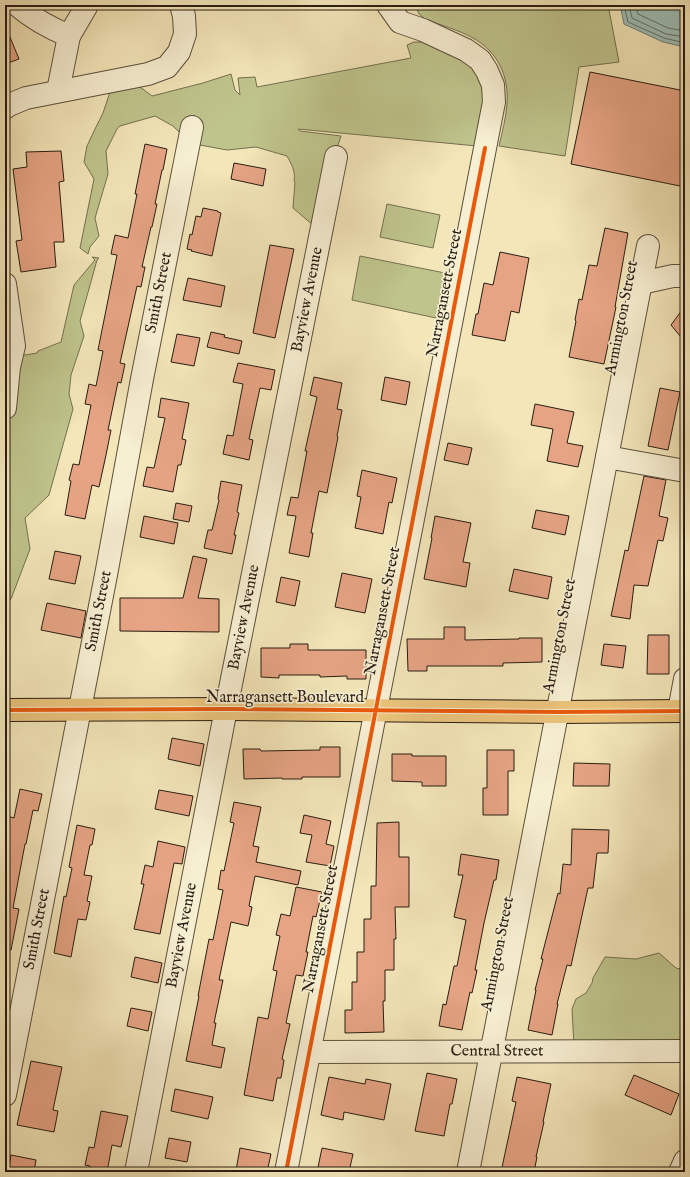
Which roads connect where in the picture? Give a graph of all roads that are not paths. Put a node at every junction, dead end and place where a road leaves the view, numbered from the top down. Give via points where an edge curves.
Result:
1 (17, 5) edge
2 (86, 5) edge
3 (181, 5) edge
4 (388, 5) edge
5 (69, 36) junction
6 (58, 91) junction
7 (5, 108) edge
8 (192, 127) dead end
9 (336, 157) dead end
10 (648, 246) dead end
11 (685, 276) edge
12 (641, 283) junction
13 (5, 284) edge
14 (7, 364) edge
15 (5, 408) edge
16 (607, 457) junction
17 (685, 472) edge
18 (685, 679) edge
19 (226, 709) junction
20 (5, 710) edge
21 (80, 710) junction
22 (376, 710) junction
23 (682, 711) edge
24 (558, 712) junction
25 (492, 1051) junction
26 (685, 1051) edge
27 (310, 1052) junction
28 (5, 1094) edge
29 (685, 1161) edge
30 (136, 1172) edge
31 (286, 1172) edge
32 (468, 1172) edge
33 (680, 1172) edge

1 - 5 street via 29,15
2 - 5 street
3 - 6 street via 185,34 179,52 167,67 148,74
4 - 22 street, Narragansett Street via 400,22 466,50 480,60 493,85 494,102
5 - 6 street
6 - 7 street via 26,98
8 - 21 street, Smith Street
9 - 19 street, Bayview Avenue
10 - 12 street, Armington Street
11 - 12 street
12 - 16 street, Armington Street
13 - 14 street via 14,346
14 - 15 street
16 - 17 street
16 - 24 street, Armington Street
18 - 23 street
19 - 21 main road, Narragansett Boulevard
19 - 22 main road, Narragansett Boulevard
19 - 30 street, Bayview Avenue
20 - 21 main road, Narragansett Boulevard
21 - 28 street, Smith Street
22 - 24 main road, Narragansett Boulevard
22 - 27 street, Narragansett Street
23 - 24 main road, Narragansett Boulevard
24 - 25 street, Armington Street
25 - 26 street, Central Street
25 - 27 street, Central Street
25 - 32 street, Armington Street
27 - 31 street, Narragansett Street
29 - 33 street

